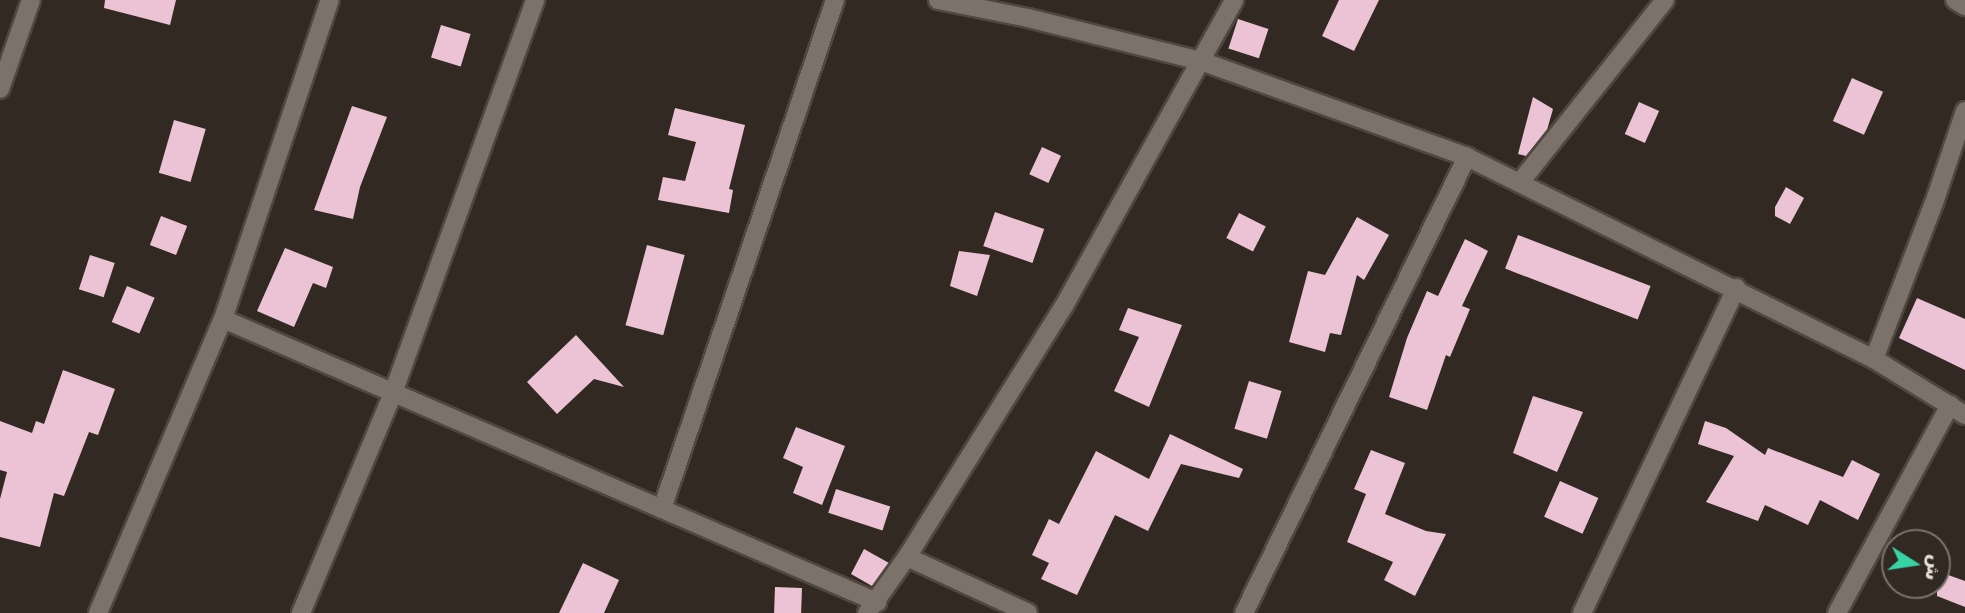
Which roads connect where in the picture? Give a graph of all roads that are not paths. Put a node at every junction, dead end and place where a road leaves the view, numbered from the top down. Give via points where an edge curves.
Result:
1 (31, 0) edge
2 (330, 0) edge
3 (535, 0) edge
4 (835, 0) edge
5 (938, 0) edge
6 (1234, 0) edge
7 (1665, 0) edge
8 (1955, 0) edge
9 (1965, 6) edge
10 (1201, 61) junction
11 (1, 85) edge
12 (1965, 111) edge
13 (1467, 157) junction
14 (1521, 181) junction
15 (1736, 288) junction
16 (223, 319) junction
17 (1874, 359) junction
18 (393, 393) junction
19 (1957, 410) edge
20 (662, 509) junction
21 (907, 557) junction
22 (872, 608) edge
23 (98, 613) edge
24 (301, 613) edge
25 (1028, 613) edge
26 (1244, 613) edge
27 (1582, 613) edge
28 (1837, 613) edge

1 - 11 street
2 - 16 street
3 - 18 street
4 - 20 street
5 - 10 street
6 - 10 street
7 - 14 street
8 - 9 street
10 - 13 street
10 - 21 street via 1064,306
12 - 17 street
13 - 14 street
13 - 26 street
14 - 15 street
15 - 17 street
15 - 27 street
16 - 18 street
16 - 23 street
17 - 19 street
18 - 20 street
18 - 24 street
19 - 28 street
20 - 22 street
21 - 22 street
21 - 25 street

